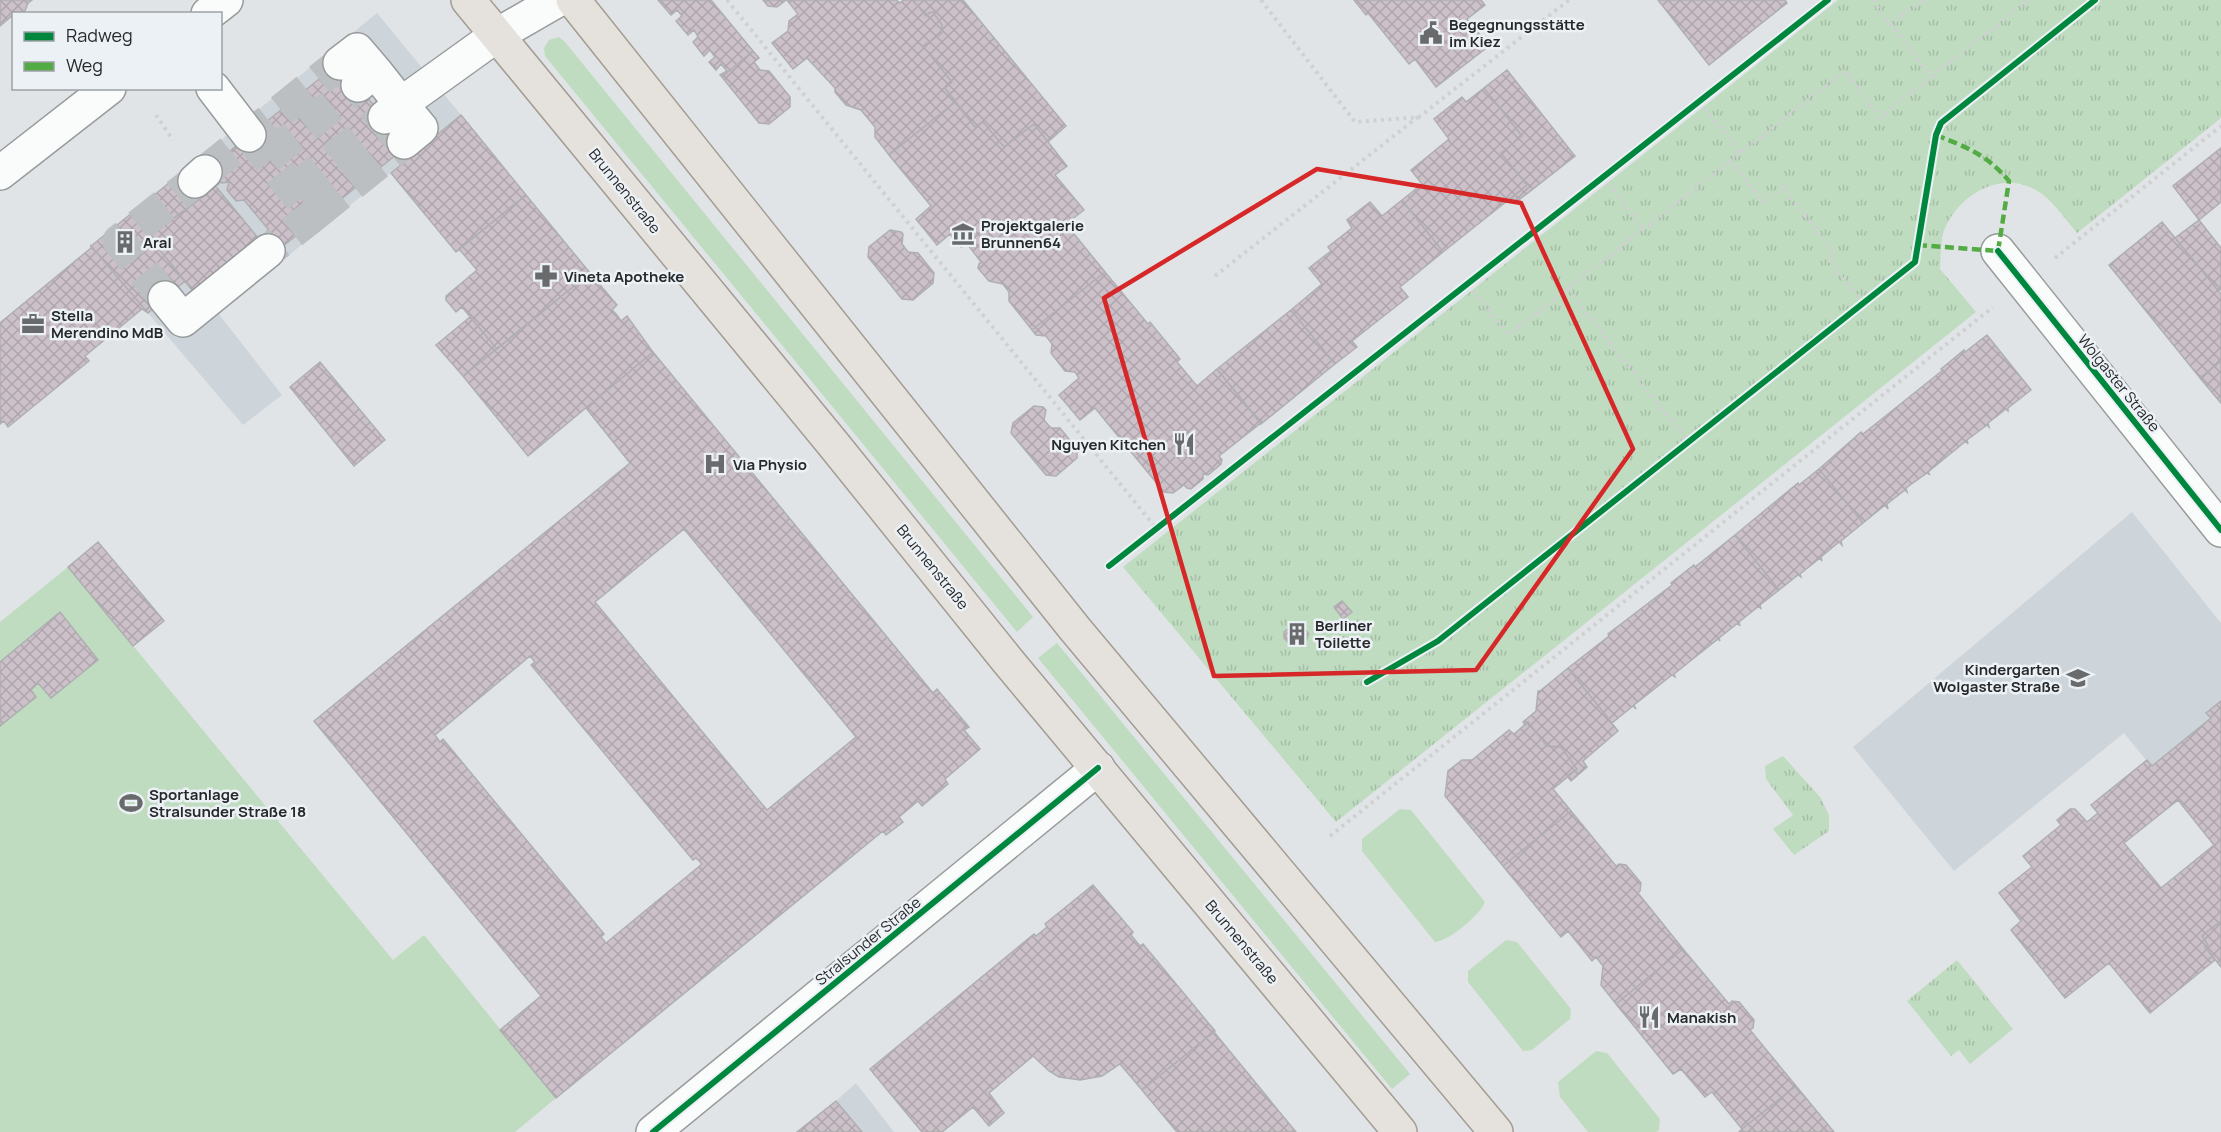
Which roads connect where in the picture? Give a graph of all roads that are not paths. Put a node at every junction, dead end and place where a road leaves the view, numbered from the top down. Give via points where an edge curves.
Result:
1 (226, 0) edge
2 (468, 0) edge
3 (558, 0) edge
4 (573, 0) edge
5 (211, 12) edge
6 (497, 35) junction
7 (357, 73) dead end
8 (106, 90) edge
9 (215, 90) edge
10 (249, 135) tunnel mouth
11 (0, 173) edge
12 (268, 251) tunnel mouth
13 (1998, 251) dead end
14 (165, 298) tunnel mouth
15 (2221, 530) edge
16 (1098, 768) junction
17 (653, 1132) edge
18 (1400, 1132) edge
19 (1496, 1132) edge

1 - 5 street
2 - 6 main road, Brunnenstraße
3 - 6 street
4 - 19 main road via 1075,629
6 - 7 street via 396,121
6 - 16 main road, Brunnenstraße
8 - 11 street
9 - 10 street
12 - 14 street via 183,320
13 - 15 street, Wolgaster Straße
16 - 17 street, Stralsunder Straße
16 - 18 main road, Brunnenstraße

